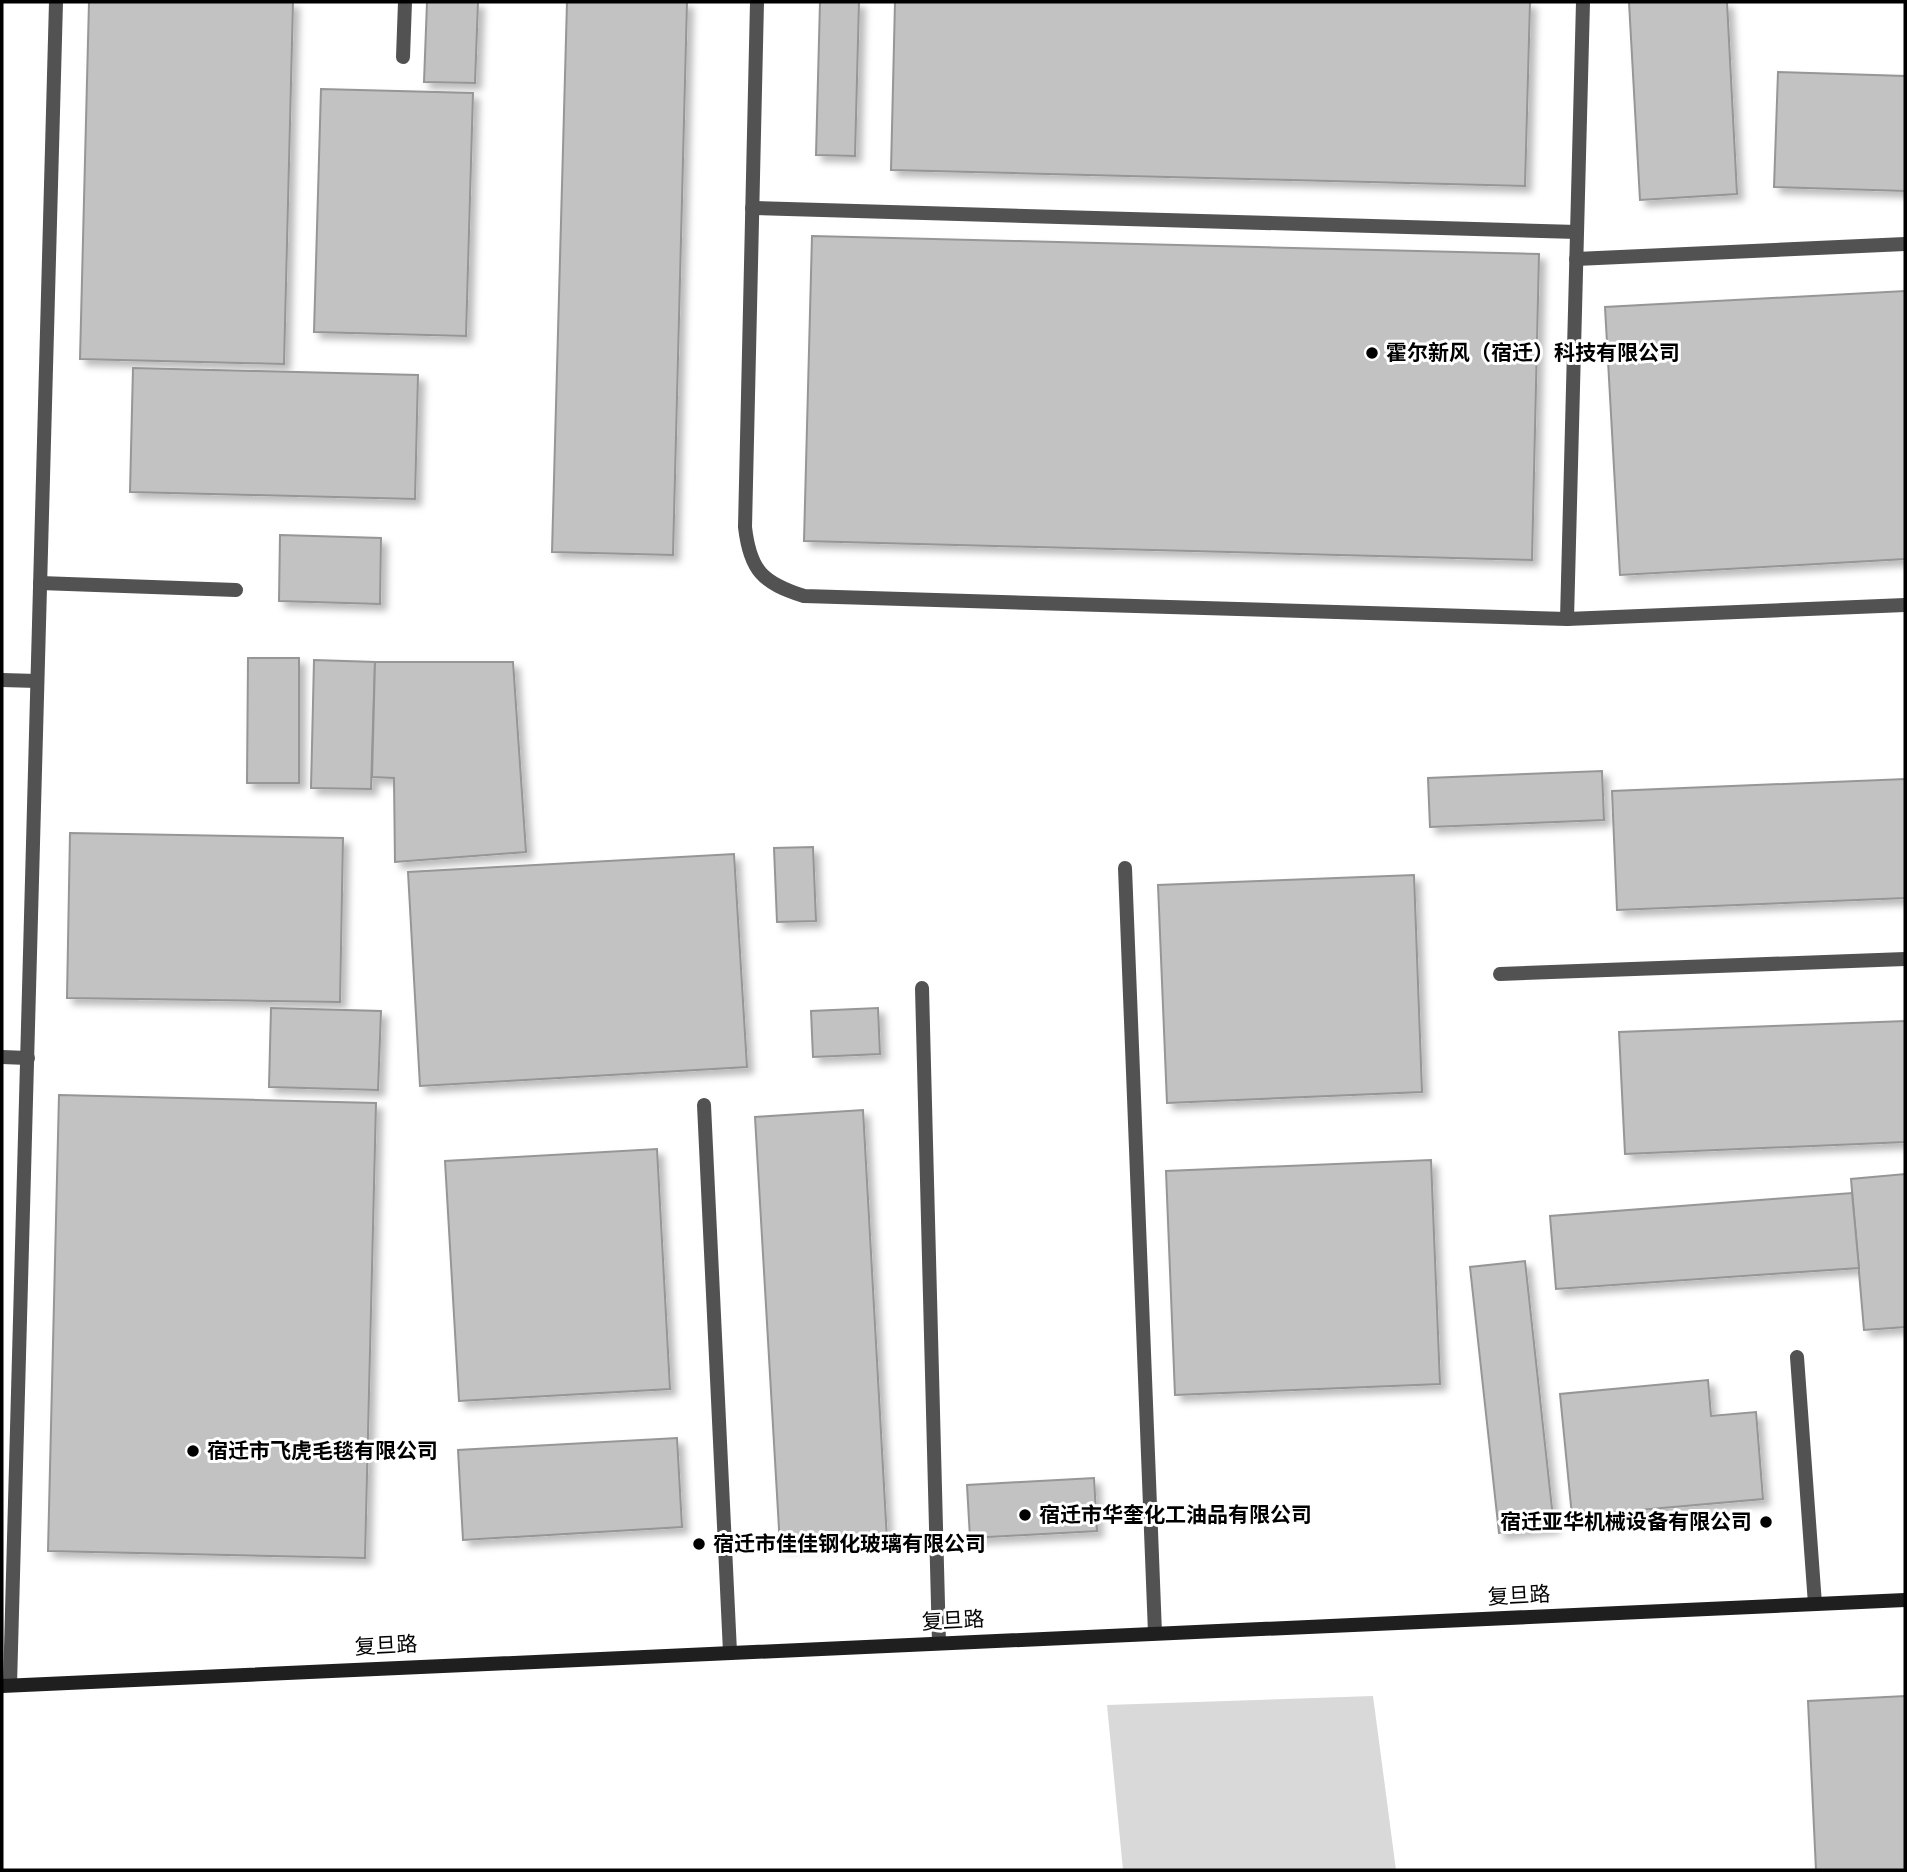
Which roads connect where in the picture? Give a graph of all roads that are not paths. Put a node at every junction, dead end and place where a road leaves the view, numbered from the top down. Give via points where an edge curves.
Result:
1 (56, 2) edge
2 (405, 2) edge
3 (757, 2) edge
4 (1583, 2) edge
5 (403, 57) dead end
6 (752, 208) junction
7 (1577, 232) junction
8 (1905, 244) edge
9 (1576, 260) junction
10 (40, 583) junction
11 (236, 590) dead end
12 (1905, 605) edge
13 (1567, 619) junction
14 (2, 680) edge
15 (37, 681) junction
16 (1125, 868) dead end
17 (1905, 959) edge
18 (1500, 974) dead end
19 (922, 988) dead end
20 (2, 1057) edge
21 (27, 1058) junction
22 (704, 1105) dead end
23 (1797, 1357) dead end
24 (1905, 1600) edge
25 (1815, 1604) junction
26 (1155, 1633) junction
27 (939, 1643) junction
28 (730, 1652) junction
29 (6, 1685) edge

1 - 10 lane
2 - 5 lane
3 - 6 lane
4 - 7 lane
6 - 7 lane
6 - 13 lane via 746,527 748,554 761,576 780,588 804,596
7 - 9 lane
8 - 9 lane
9 - 13 lane
10 - 11 lane
10 - 15 lane
12 - 13 lane
14 - 15 lane
15 - 21 lane
16 - 26 lane
17 - 18 lane
19 - 27 lane
20 - 21 lane
21 - 29 lane
22 - 28 lane
23 - 25 lane
24 - 25 street, 复旦路
25 - 26 street, 复旦路
26 - 27 street, 复旦路
27 - 28 street, 复旦路
28 - 29 street, 复旦路

